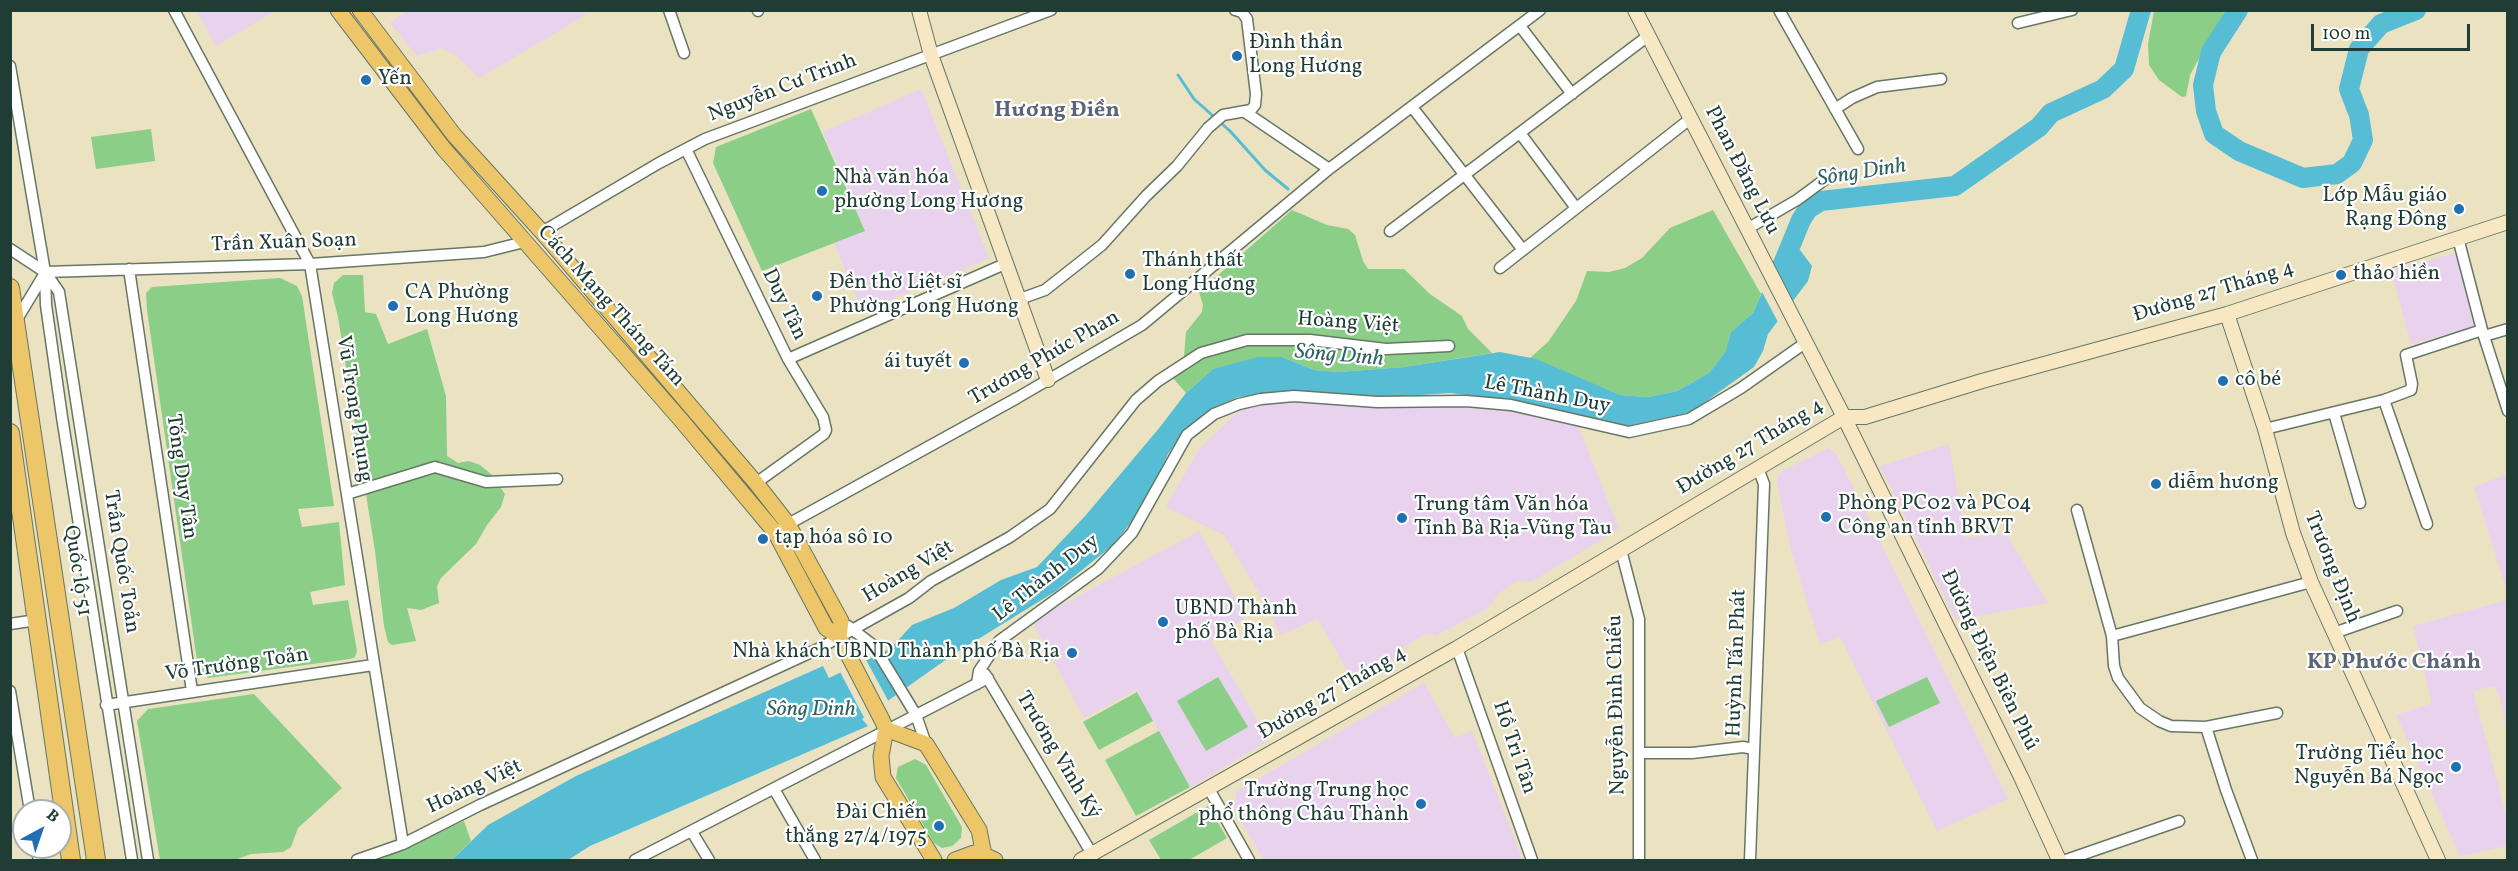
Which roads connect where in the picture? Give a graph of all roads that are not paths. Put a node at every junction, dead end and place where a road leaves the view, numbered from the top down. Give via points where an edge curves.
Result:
1 (174, 10) edge
2 (338, 10) edge
3 (360, 10) edge
4 (669, 10) edge
5 (919, 10) edge
6 (1051, 10) edge
7 (1235, 10) edge
8 (1540, 10) edge
9 (1635, 10) edge
10 (1779, 10) edge
11 (2072, 10) edge
12 (2018, 23) dead end
13 (1520, 26) junction
14 (1648, 36) junction
15 (684, 53) dead end
16 (932, 55) junction
17 (10, 66) edge
18 (1941, 79) dead end
19 (1572, 94) junction
20 (1412, 107) junction
21 (1835, 109) junction
22 (1245, 112) junction
23 (1690, 119) junction
24 (1520, 133) junction
25 (686, 149) junction
26 (1858, 149) dead end
27 (1329, 169) junction
28 (1831, 175) dead end
29 (1466, 176) junction
30 (1576, 208) junction
31 (2508, 222) edge
32 (1748, 230) junction
33 (1390, 231) dead end
34 (542, 232) junction
35 (2458, 238) junction
36 (524, 242) junction
37 (10, 249) edge
38 (1523, 250) junction
39 (1008, 263) junction
40 (310, 264) junction
41 (1500, 268) dead end
42 (129, 269) junction
43 (45, 273) junction
44 (10, 288) edge
45 (1020, 299) junction
46 (2227, 314) junction
47 (15, 322) junction
48 (2508, 329) edge
49 (2483, 333) junction
50 (1449, 346) dead end
51 (1807, 347) junction
52 (788, 359) junction
53 (1048, 380) junction
54 (2384, 400) junction
55 (2508, 411) edge
56 (2334, 413) junction
57 (77, 414) junction
58 (62, 417) junction
59 (1844, 417) junction
60 (2265, 429) junction
61 (10, 434) edge
62 (1758, 468) junction
63 (557, 479) dead end
64 (756, 483) junction
65 (347, 494) junction
66 (2360, 502) dead end
67 (2077, 510) dead end
68 (2427, 524) dead end
69 (781, 528) junction
70 (1621, 550) junction
71 (100, 562) junction
72 (85, 566) junction
73 (2311, 582) junction
74 (2397, 611) dead end
75 (37, 620) junction
76 (10, 624) edge
77 (844, 629) junction
78 (2334, 633) junction
79 (2112, 636) junction
80 (1457, 648) junction
81 (373, 665) junction
82 (981, 668) junction
83 (988, 678) junction
84 (977, 684) junction
85 (10, 691) edge
86 (192, 691) junction
87 (123, 703) junction
88 (106, 705) junction
89 (913, 711) junction
90 (2277, 712) dead end
91 (884, 724) junction
92 (2206, 727) junction
93 (926, 744) junction
94 (1754, 749) junction
95 (1640, 753) junction
96 (774, 789) junction
97 (1209, 789) junction
98 (28, 799) edge
99 (2179, 821) dead end
100 (692, 832) junction
101 (404, 844) junction
102 (1086, 857) edge
103 (990, 858) edge
104 (71, 861) edge
105 (96, 861) edge
106 (132, 861) edge
107 (148, 861) edge
108 (357, 861) edge
109 (635, 861) edge
110 (709, 861) edge
111 (815, 861) edge
112 (934, 861) edge
113 (955, 861) edge
114 (1249, 861) edge
115 (1532, 861) edge
116 (1639, 861) edge
117 (1750, 861) edge
118 (2059, 861) edge
119 (2066, 861) edge
120 (2252, 861) edge
121 (2438, 861) edge

1 - 40 street, Vũ Trọng Phụng
2 - 36 main road, Cách Mạng Tháng Tám via 444,148
3 - 34 main road, Cách Mạng Tháng Tám via 454,135
4 - 15 street
5 - 16 street
6 - 16 street, Nguyễn Cư Trinh
7 - 22 street via 1247,19 1256,94 1255,105
8 - 13 street, Trương Phúc Phan
9 - 14 street, Phan Đăng Lưu
10 - 21 street
11 - 12 street
13 - 19 street
13 - 20 street, Trương Phúc Phan
14 - 19 street
14 - 23 street, Phan Đăng Lưu
16 - 25 street, Nguyễn Cư Trinh via 763,116
16 - 39 street
17 - 43 street, Trần Quốc Toản
18 - 21 street via 1877,87
19 - 24 street
20 - 27 street, Trương Phúc Phan
20 - 29 street
21 - 26 street
22 - 27 street
22 - 45 street via 1224,115 1208,128 1102,245 1045,290
23 - 30 street
23 - 32 street, Phan Đăng Lưu
24 - 29 street
24 - 30 street
25 - 34 street, Nguyễn Cư Trinh
25 - 52 street, Duy Tân
27 - 53 street, Trương Phúc Phan via 1142,326
28 - 32 street
29 - 33 street
29 - 38 street
30 - 38 street
31 - 35 street, Đường 27 Tháng 4
32 - 51 street, Phan Đăng Lưu
34 - 36 main road
34 - 64 main road, Cách Mạng Tháng Tám
35 - 46 street, Đường 27 Tháng 4
35 - 49 street
36 - 40 street, Trần Xuân Soạn via 484,252
36 - 69 main road, Cách Mạng Tháng Tám
37 - 43 street
38 - 41 street
39 - 45 street
39 - 52 street, Duy Tân
40 - 42 street, Trần Xuân Soạn
40 - 65 street, Vũ Trọng Phụng
42 - 43 street, Trần Xuân Soạn
42 - 86 street, Tống Duy Tân
43 - 47 street
43 - 57 street, Trần Quốc Toản via 59,292
43 - 58 street, Trần Quốc Toản
44 - 47 highway, Quốc lộ 51
45 - 53 street
46 - 59 street, Đường 27 Tháng 4 via 1865,417
46 - 60 street, Trương Định
47 - 105 highway, Quốc lộ 51
48 - 49 street
49 - 54 street via 2406,355 2411,390
49 - 55 street
50 - 77 street, Hoàng Việt via 1386,348 1310,340 1247,340 1201,353 1136,400 1050,509 909,598
51 - 59 street, Phan Đăng Lưu
51 - 82 street, Lê Thành Duy via 1689,419 1629,432 1511,405 1466,401 1377,402 1294,396 1239,404 1214,414 1187,435 1132,532 1098,569 999,641
52 - 64 street via 823,417 826,430
53 - 69 street, Trương Phúc Phan
54 - 56 street
54 - 68 street
56 - 60 street
56 - 66 street
57 - 58 street
57 - 71 street, Trần Quốc Toản
58 - 72 street, Trần Quốc Toản
59 - 62 street, Đường 27 Tháng 4
59 - 118 street, Đường Điện Biên Phủ
60 - 73 street, Trương Định via 2287,514
61 - 75 highway
62 - 70 street, Đường 27 Tháng 4
62 - 94 street, Huỳnh Tấn Phát via 1764,484
63 - 65 street via 486,482 435,467
64 - 69 main road, Cách Mạng Tháng Tám
65 - 81 street, Vũ Trọng Phụng
67 - 79 street
69 - 77 main road, Cách Mạng Tháng Tám
70 - 80 street, Đường 27 Tháng 4
70 - 95 street, Nguyễn Đình Chiểu via 1639,620
71 - 72 street
71 - 87 street, Trần Quốc Toản
72 - 88 street, Trần Quốc Toản
73 - 78 street, Trương Định
73 - 79 street
74 - 78 street
75 - 76 street
75 - 104 highway
77 - 89 street, Cách Mạng Tháng Tám via 874,646
77 - 91 main road, Cách Mạng Tháng Tám via 850,657
77 - 101 street, Hoàng Việt via 686,711
78 - 121 street, Trương Định
79 - 92 street via 2118,678 2140,708 2170,726
80 - 97 street, Đường 27 Tháng 4
80 - 115 street, Hồ Tri Tân
81 - 86 street, Võ Trường Toản
81 - 101 street, Vũ Trọng Phụng
82 - 83 street
82 - 84 street, Lê Thành Duy
83 - 84 street
83 - 102 street, Trương Vĩnh Ký
84 - 89 street
85 - 98 street
86 - 87 street, Võ Trường Toản
87 - 88 street, Võ Trường Toản
87 - 107 street, Trần Quốc Toản
88 - 106 street, Trần Quốc Toản
89 - 91 street
89 - 93 street
90 - 92 street
91 - 93 main road
91 - 96 street
91 - 112 main road via 883,777
92 - 120 street
93 - 103 main road via 979,830
94 - 95 street
94 - 117 street, Huỳnh Tấn Phát
95 - 116 street, Nguyễn Đình Chiểu
96 - 100 street
96 - 111 street
97 - 102 street, Đường 27 Tháng 4
97 - 114 street
99 - 119 street
100 - 109 street
100 - 110 street
101 - 108 street, Hoàng Việt
103 - 113 main road via 974,854

